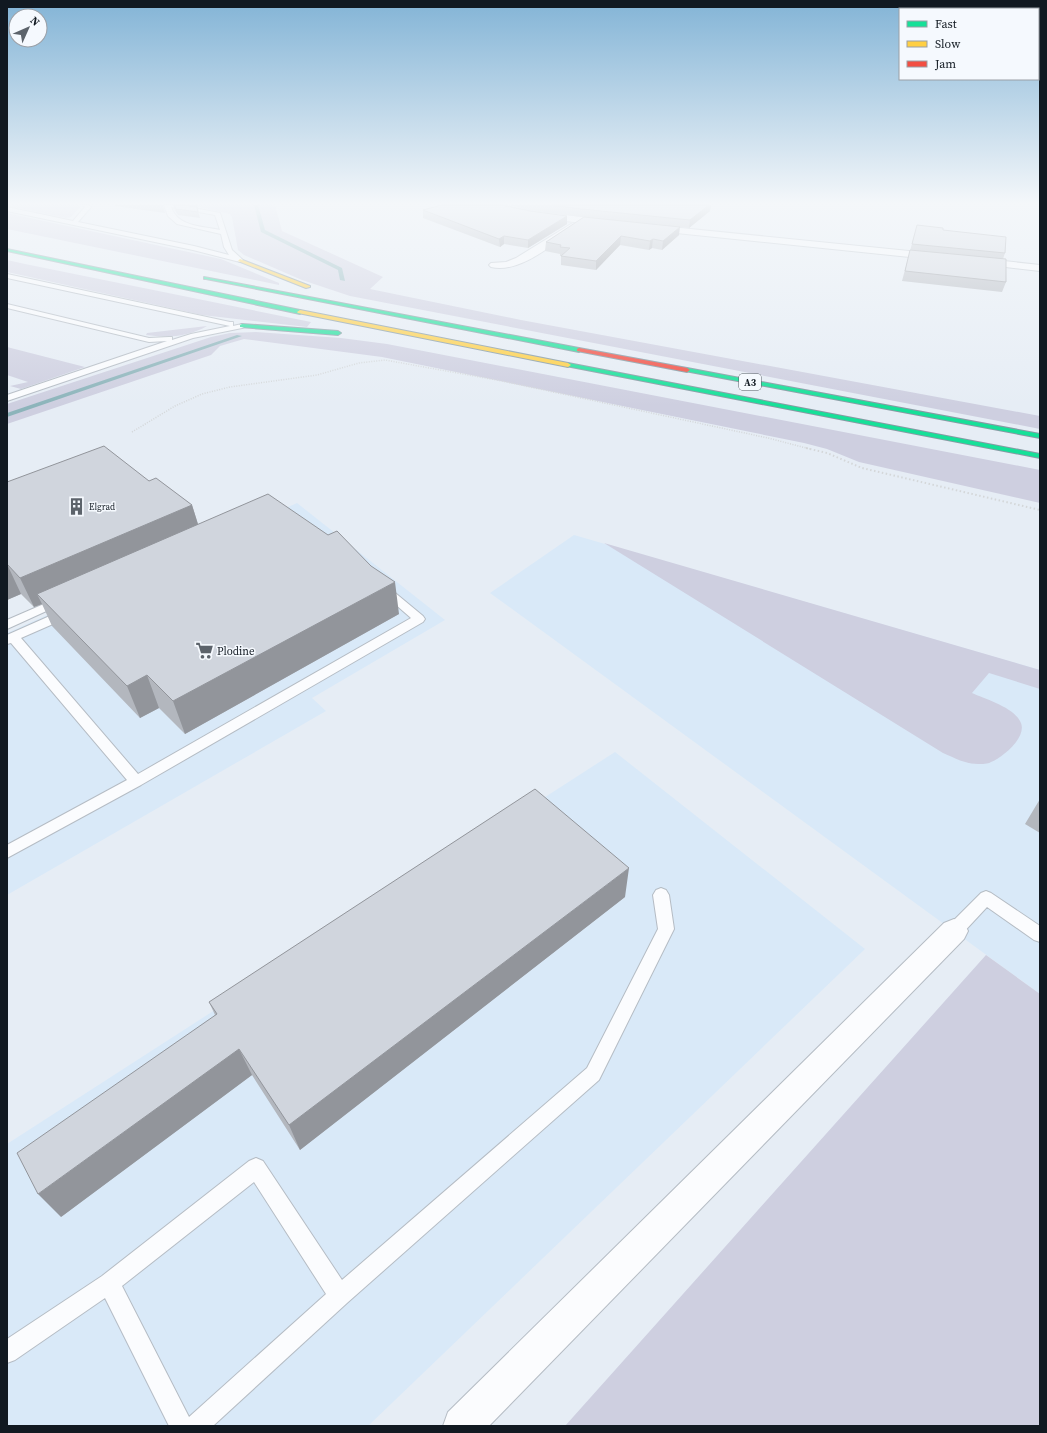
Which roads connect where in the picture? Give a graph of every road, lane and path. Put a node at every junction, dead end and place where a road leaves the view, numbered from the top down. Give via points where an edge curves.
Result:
1 (110, 272) edge
2 (271, 272) edge
3 (7, 276) edge
4 (201, 277) dead end
5 (7, 306) edge
6 (242, 326) junction
7 (348, 333) dead end
8 (489, 333) junction
9 (191, 336) junction
10 (369, 336) dead end
11 (582, 368) junction
12 (7, 398) edge
13 (132, 432) dead end
14 (1040, 436) edge
15 (1040, 456) edge
16 (1040, 510) edge
17 (377, 584) edge
18 (72, 596) edge
19 (78, 608) edge
20 (9, 634) edge
21 (136, 780) junction
22 (7, 852) edge
23 (661, 895) dead end
24 (954, 931) joint
25 (1040, 935) edge
26 (109, 1283) junction
27 (340, 1296) junction
28 (7, 1352) edge
29 (181, 1426) edge
30 (196, 1426) edge
31 (462, 1426) edge

1 - 11 highway, A3 via 326,318
2 - 8 highway via 318,290 438,316
3 - 6 lane
4 - 8 highway, A3
5 - 9 lane via 149,340
6 - 7 highway
6 - 9 lane
8 - 14 highway, A3
9 - 12 lane
10 - 11 highway via 524,364
11 - 15 highway, A3
13 - 16 path via 203,394 316,375 366,361 385,360 502,381 768,438 821,451 862,468
17 - 21 lane via 419,619
18 - 20 lane
19 - 20 lane
20 - 21 lane
21 - 22 lane
23 - 27 lane via 666,929 593,1074
24 - 25 lane via 986,898
24 - 31 street
26 - 27 lane via 256,1168
26 - 28 lane
26 - 29 lane
27 - 30 lane

